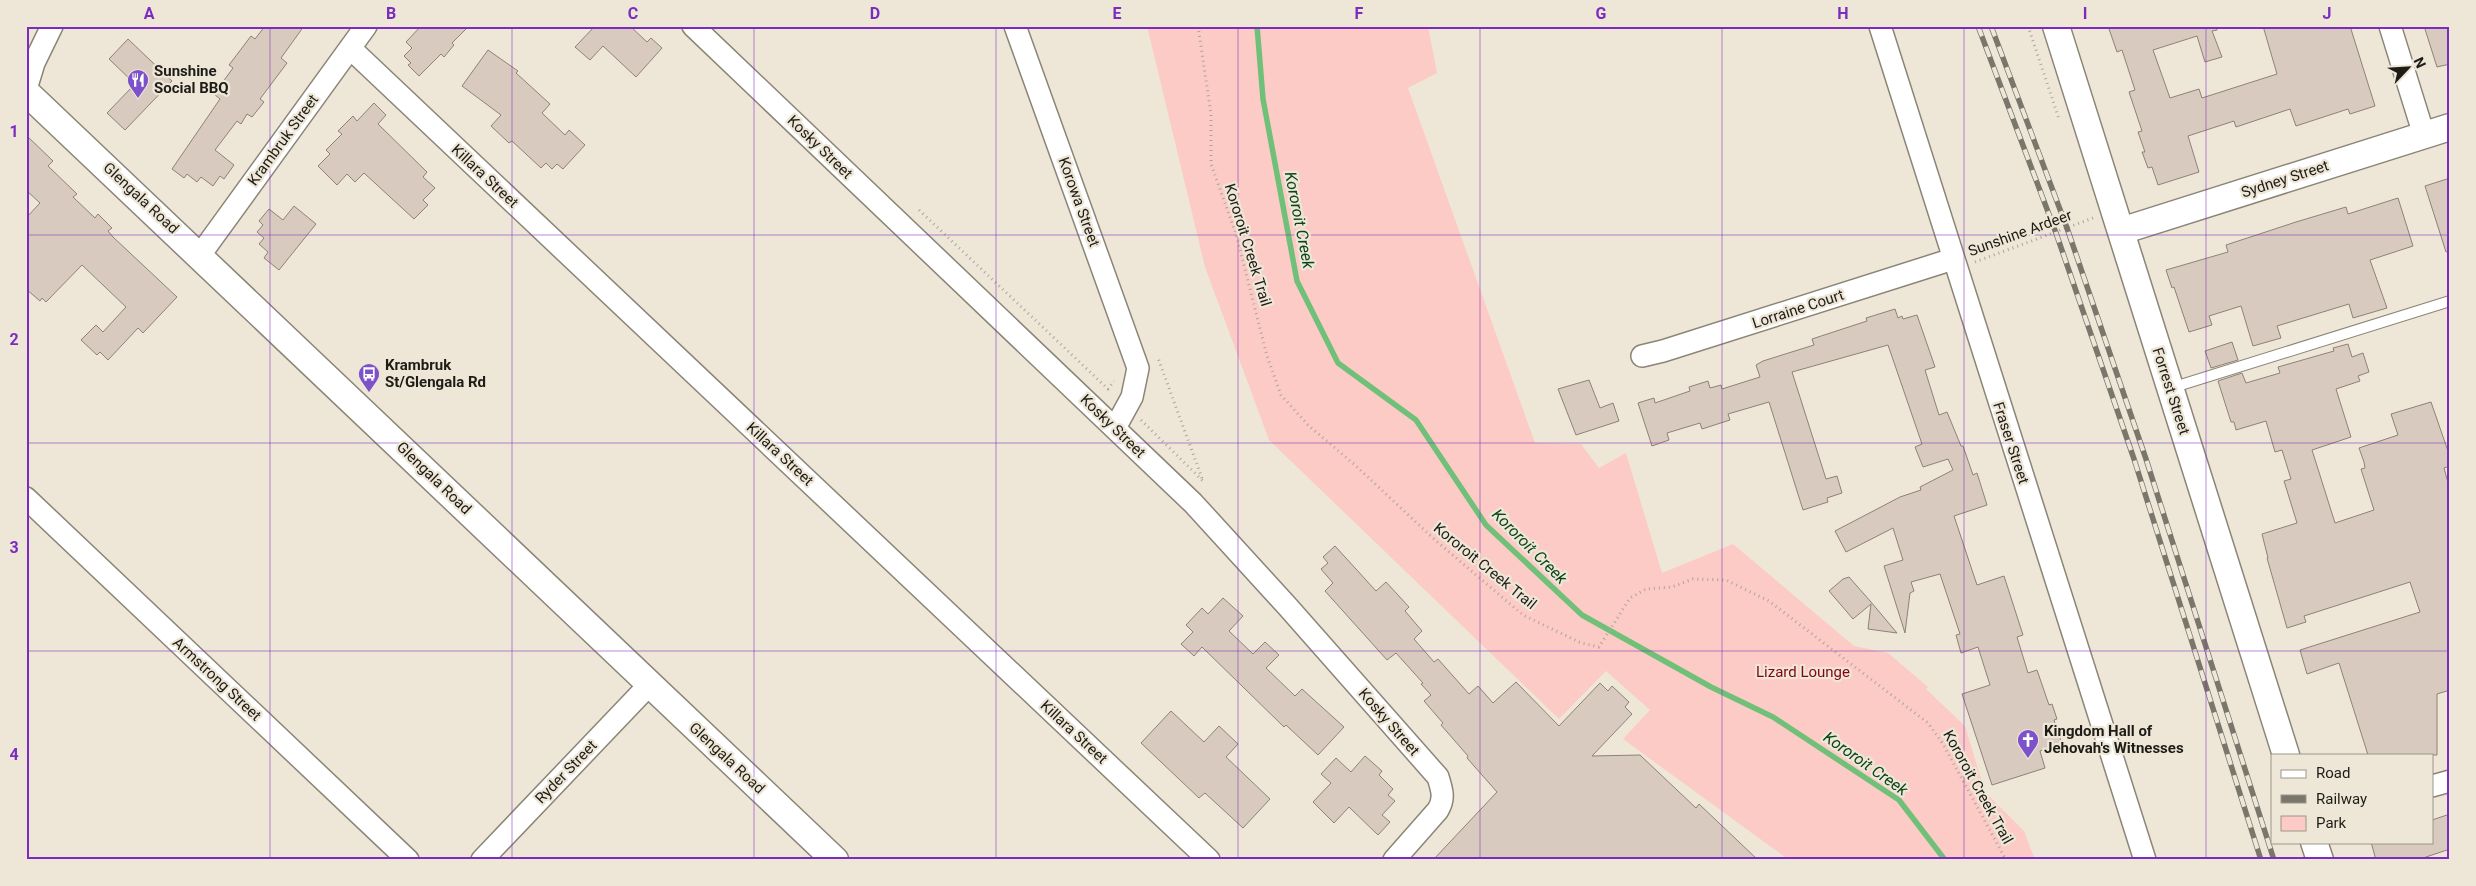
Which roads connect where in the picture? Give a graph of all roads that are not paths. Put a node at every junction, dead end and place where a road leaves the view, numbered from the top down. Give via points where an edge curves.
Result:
1 (51, 26) edge
2 (366, 26) edge
3 (693, 26) edge
4 (1015, 26) edge
5 (1880, 26) edge
6 (2056, 26) edge
7 (2390, 26) edge
8 (26, 41) edge
9 (350, 48) junction
10 (28, 89) edge
11 (2450, 127) edge
12 (2424, 135) junction
13 (2121, 231) junction
14 (200, 255) junction
15 (1954, 264) junction
16 (2450, 301) edge
17 (1642, 356) dead end
18 (2170, 388) junction
19 (1108, 421) junction
20 (26, 498) edge
21 (649, 685) junction
22 (2286, 754) edge
23 (2450, 780) edge
24 (2434, 785) edge
25 (2315, 844) edge
26 (408, 860) edge
27 (482, 860) edge
28 (835, 860) edge
29 (1208, 860) edge
30 (1394, 860) edge
31 (2145, 860) edge
32 (2320, 860) edge

1 - 8 street
1 - 10 street via 34,63
2 - 9 street, Krambruk Street
3 - 19 street, Kosky Street
4 - 19 street, Korowa Street via 1138,368 1128,376 1132,398
5 - 15 street, Fraser Street
6 - 13 street, Forrest Street
7 - 12 street
9 - 14 street, Krambruk Street
9 - 29 street, Killara Street
10 - 14 street, Glengala Road
11 - 12 street, Sydney Street
12 - 13 street, Sydney Street
13 - 18 street, Forrest Street
14 - 21 street, Glengala Road
15 - 17 street, Lorraine Court
15 - 31 street, Fraser Street
16 - 18 lane
18 - 22 street, Forrest Street
19 - 30 street, Kosky Street via 1193,504 1263,579 1438,778 1443,802
20 - 26 street, Armstrong Street
21 - 27 street, Ryder Street
21 - 28 street, Glengala Road
23 - 24 street
25 - 32 street

